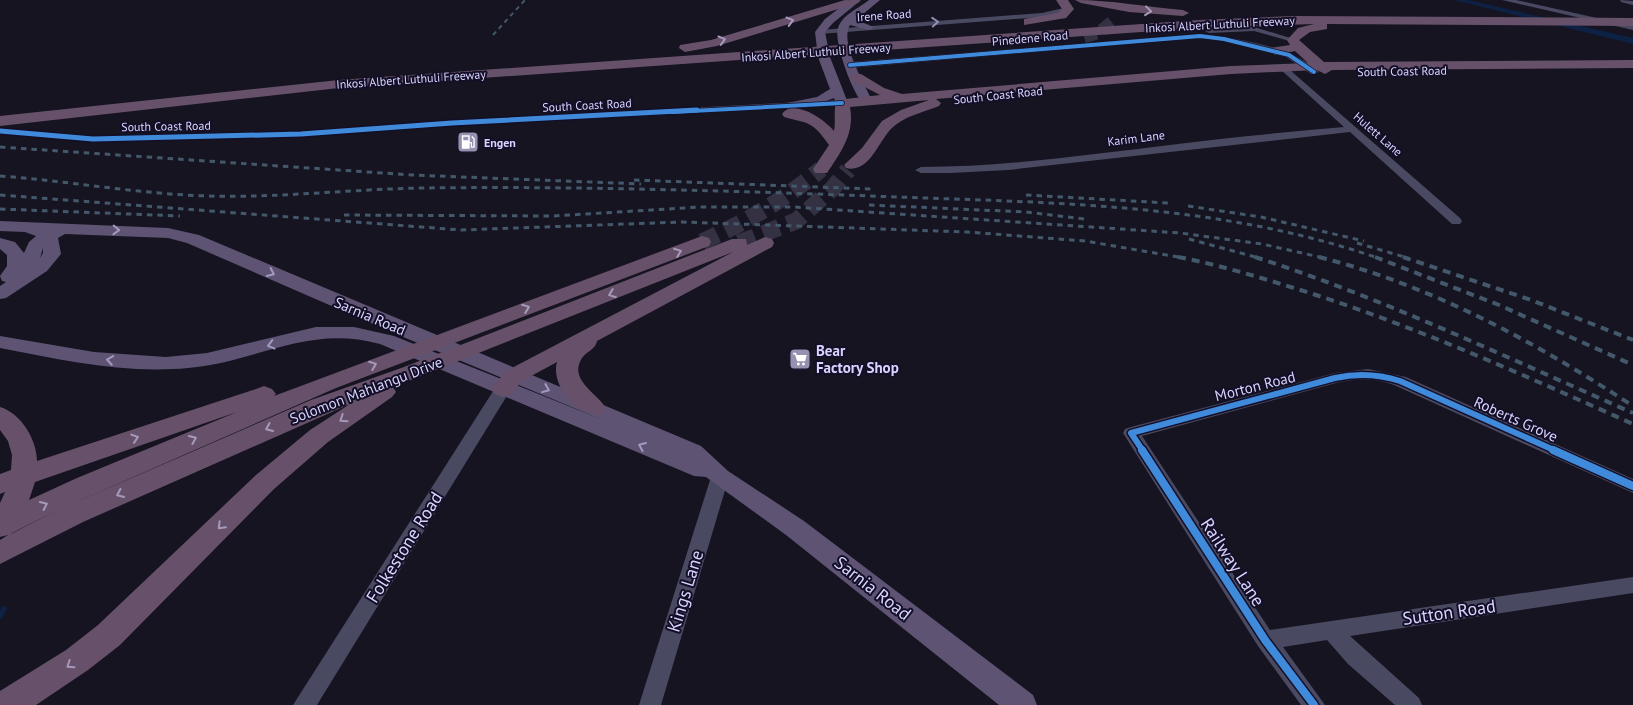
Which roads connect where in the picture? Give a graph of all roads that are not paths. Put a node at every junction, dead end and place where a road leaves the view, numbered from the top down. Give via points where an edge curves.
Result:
1 (875, 0) edge
2 (1082, 0) edge
3 (1624, 0) edge
4 (855, 1) edge
5 (1512, 1) edge
6 (1633, 3) edge
7 (1065, 5) edge
8 (1294, 16) junction
9 (1403, 18) junction
10 (1633, 18) edge
11 (1112, 22) dead end
12 (1633, 22) edge
13 (846, 25) junction
14 (1633, 28) edge
15 (1202, 31) junction
16 (820, 32) junction
17 (1084, 37) tunnel mouth
18 (1211, 37) junction
19 (870, 38) junction
20 (1134, 40) junction
21 (896, 46) junction
22 (799, 50) junction
23 (1275, 51) junction
24 (1309, 60) junction
25 (605, 61) junction
26 (1633, 64) edge
27 (827, 65) junction
28 (1350, 66) junction
29 (1615, 66) junction
30 (1414, 68) junction
31 (1633, 69) edge
32 (1286, 70) junction
33 (853, 71) junction
34 (394, 80) junction
35 (932, 98) junction
36 (841, 101) junction
37 (791, 110) junction
38 (869, 111) junction
39 (6, 116) edge
40 (1353, 129) junction
41 (0, 131) edge
42 (837, 146) junction
43 (821, 169) tunnel mouth
44 (921, 170) dead end
45 (1456, 220) dead end
46 (0, 226) edge
47 (22, 226) junction
48 (68, 228) junction
49 (46, 236) junction
50 (702, 242) tunnel mouth
51 (0, 243) edge
52 (739, 243) tunnel mouth
53 (765, 243) tunnel mouth
54 (5, 279) edge
55 (312, 292) junction
56 (0, 294) edge
57 (617, 323) junction
58 (395, 335) junction
59 (301, 337) junction
60 (0, 342) edge
61 (412, 372) junction
62 (1387, 376) joint
63 (328, 382) junction
64 (509, 382) junction
65 (594, 408) junction
66 (4, 419) edge
67 (1131, 433) joint
68 (89, 453) junction
69 (0, 473) edge
70 (720, 477) junction
71 (0, 484) edge
72 (1633, 486) edge
73 (0, 527) edge
74 (0, 553) edge
75 (1633, 586) edge
76 (1330, 629) junction
77 (1266, 640) junction
78 (8, 705) edge
79 (304, 705) edge
80 (650, 705) edge
81 (1022, 705) edge
82 (1314, 705) edge
83 (1411, 705) edge

1 - 13 main road
2 -> 8 highway via 1160,12
2 - 11 highway via 1104,11
3 - 6 street
4 - 16 main road
25 -> 4 highway via 713,43
5 - 14 street
19 -> 7 highway via 1044,20 1062,16
8 - 9 highway, Inkosi Albert Luthuli Freeway
8 - 19 highway, Inkosi Albert Luthuli Freeway
9 - 10 highway, Inkosi Albert Luthuli Freeway
9 - 12 highway, Inkosi Albert Luthuli Freeway
9 - 21 highway, Inkosi Albert Luthuli Freeway via 1216,23
9 - 24 highway via 1313,27 1296,33
13 - 16 street, Irene Road
13 - 19 main road
13 - 33 main road via 846,54
15 - 18 street, Pinedene Road
15 - 20 street, Pinedene Road
15 - 24 street, Pinedene Road via 1254,29
16 - 27 main road
17 - 21 highway
18 - 20 street, Pinedene Road
18 - 23 street, Pinedene Road
19 - 21 highway, Inkosi Albert Luthuli Freeway
19 - 22 highway, Inkosi Albert Luthuli Freeway
20 - 33 street, Pinedene Road
22 - 25 highway, Inkosi Albert Luthuli Freeway
22 - 34 highway, Inkosi Albert Luthuli Freeway
23 - 24 highway
23 - 24 street, Pinedene Road
24 - 28 highway, South Coast Road
24 - 28 highway
24 - 30 highway, South Coast Road
24 - 32 highway, South Coast Road
25 - 39 highway, Inkosi Albert Luthuli Freeway via 314,79
26 - 29 highway, South Coast Road
27 - 34 highway via 582,76
27 - 36 main road
28 - 30 highway, South Coast Road
29 - 30 highway, South Coast Road
29 - 31 highway, South Coast Road
32 - 35 highway, South Coast Road
32 - 40 street, Hulett Lane
33 - 35 highway via 872,88 888,94
33 - 38 main road
34 - 39 highway, Inkosi Albert Luthuli Freeway
35 - 38 highway, South Coast Road
35 - 38 highway via 887,124 868,151 850,167 866,138
36 - 37 street, South Coast Road
36 - 37 main road via 831,95
36 - 38 highway, South Coast Road
36 - 42 highway via 842,136
37 - 41 street, South Coast Road via 334,133 93,139
37 - 42 highway via 811,116
40 - 44 street, Karim Lane via 1017,167
40 - 45 street, Hulett Lane
42 - 43 highway
46 - 47 main road, Sarnia Road
47 - 48 main road, Sarnia Road
47 - 49 main road
48 - 49 main road
48 -> 55 main road, Sarnia Road via 168,233 193,239
49 - 54 main road via 36,244 30,260
49 - 56 main road via 53,249 48,260
63 -> 50 highway, Solomon Mahlangu Drive
51 - 54 main road via 9,246 16,254 16,267
52 -> 61 highway, Solomon Mahlangu Drive
53 - 57 highway
55 - 58 main road, Sarnia Road
55 - 59 main road via 332,311 332,318 326,325
57 - 64 highway
57 - 65 highway via 575,352 568,365 568,378 573,389
58 - 59 main road, Sarnia Road via 348,332
58 - 64 main road, Sarnia Road
59 -> 60 main road, Sarnia Road via 219,357 165,364 137,364
61 -> 74 highway, Solomon Mahlangu Drive via 229,444 73,515
61 -> 78 highway via 306,447 108,635 77,660
62 - 67 street, Morton Road via 1358,373
62 - 72 street, Roberts Grove
68 -> 63 highway via 266,393
73 -> 63 highway, Solomon Mahlangu Drive via 86,485
64 -> 65 main road, Sarnia Road
70 -> 64 main road, Sarnia Road
64 - 79 street, Folkestone Road
65 - 70 main road, Sarnia Road via 693,452
66 - 73 highway via 21,441 26,460 12,506
67 - 77 street, Railway Lane
68 - 69 highway
68 - 71 highway
70 - 80 street, Kings Lane
70 - 81 main road, Sarnia Road via 795,528
75 - 76 street, Sutton Road
76 - 77 street, Sutton Road
76 - 83 street via 1356,657
77 - 82 street, Railway Lane

